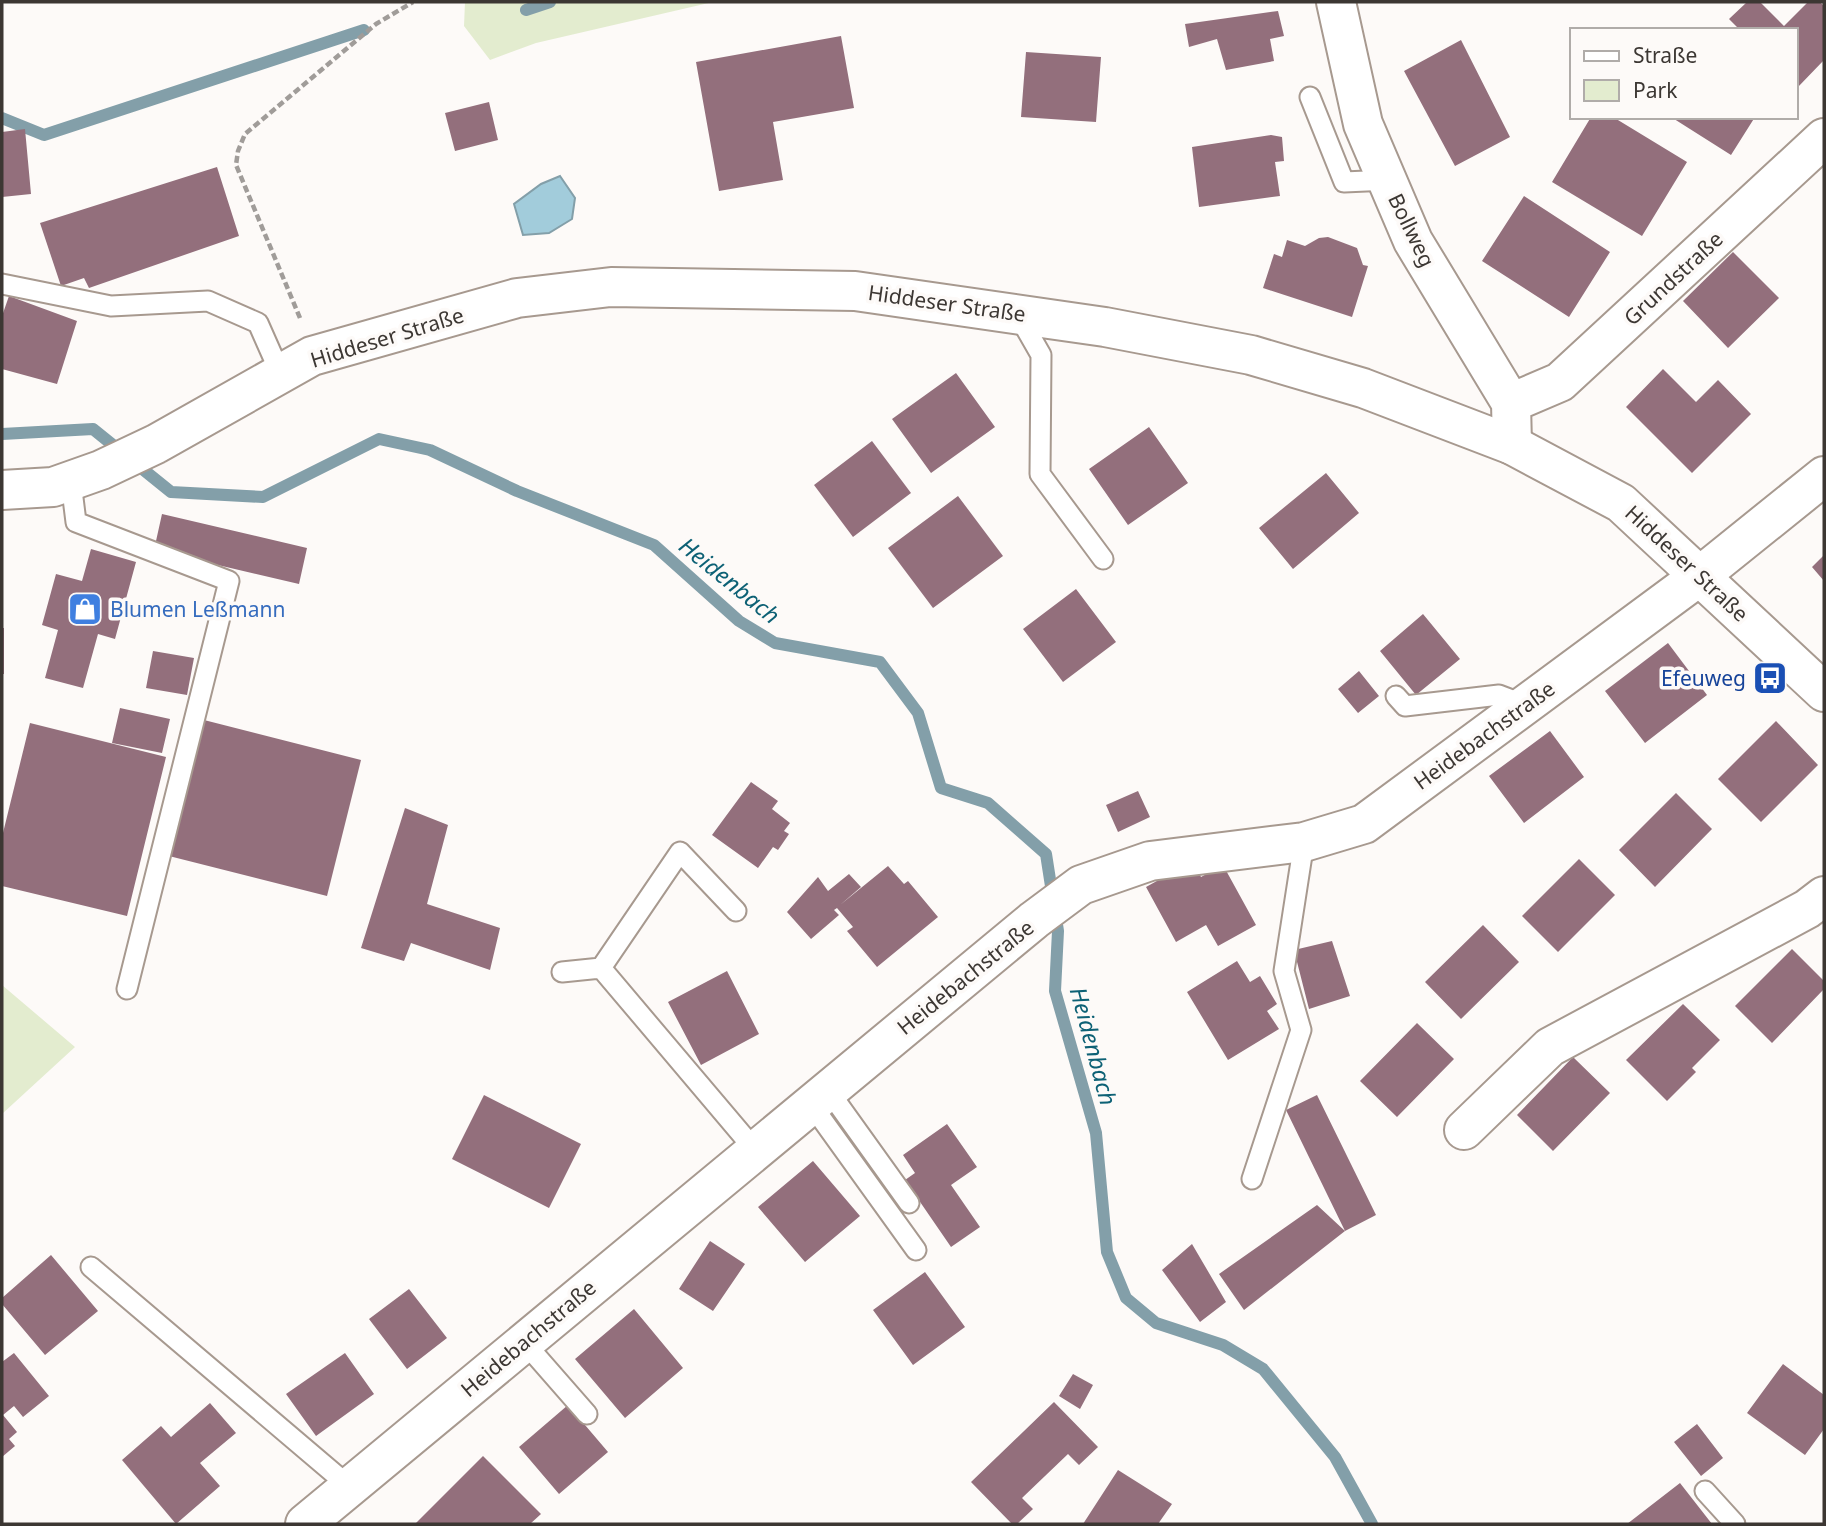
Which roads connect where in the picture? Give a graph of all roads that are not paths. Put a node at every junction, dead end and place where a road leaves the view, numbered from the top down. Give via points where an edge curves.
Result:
1 (1335, 2) edge
2 (1310, 97) dead end
3 (1824, 138) edge
4 (1389, 180) junction
5 (2, 284) edge
6 (1017, 313) junction
7 (297, 365) junction
8 (1511, 403) junction
9 (1512, 445) junction
10 (1824, 475) edge
11 (86, 476) junction
12 (2, 489) edge
13 (1102, 559) dead end
14 (1701, 575) junction
15 (1824, 692) edge
16 (1396, 696) dead end
17 (1525, 705) junction
18 (1304, 842) junction
19 (1824, 896) edge
20 (736, 911) dead end
21 (601, 968) junction
22 (562, 972) dead end
23 (127, 989) dead end
24 (820, 1097) junction
25 (1464, 1130) dead end
26 (755, 1150) junction
27 (1252, 1179) dead end
28 (909, 1203) dead end
29 (916, 1250) dead end
30 (92, 1267) dead end
31 (524, 1342) junction
32 (587, 1414) dead end
33 (350, 1487) junction
34 (1705, 1491) dead end
35 (305, 1524) edge
36 (1735, 1524) edge

1 - 4 street, Bollweg via 1363,124
2 - 4 lane via 1343,181
3 - 8 street, Grundstraße via 1560,382
4 - 8 street, Bollweg via 1413,241
5 - 7 lane via 111,306 208,301 258,323
6 - 7 street, Hiddeser Straße via 855,291 611,287 517,298
6 - 9 street, Hiddeser Straße via 1251,355 1363,388
6 - 13 lane via 1041,355 1040,474
7 - 11 street, Hiddeser Straße via 156,444
8 - 9 street, Bollweg
9 - 14 street, Hiddeser Straße via 1621,502
10 - 14 street, Heidebachstraße
11 - 12 street, Hiddeser Straße via 53,487
11 - 23 lane via 76,522 229,581
14 - 15 street, Hiddeser Straße
14 - 17 street, Heidebachstraße
16 - 17 lane via 1405,706 1499,695
17 - 18 street, Heidebachstraße via 1364,824
18 - 24 street, Heidebachstraße via 1150,861 1081,885
18 - 27 lane via 1284,971 1301,1030
19 - 25 street via 1550,1047
20 - 21 lane via 680,852
21 - 22 lane
21 - 26 lane
24 - 26 street, Heidebachstraße
24 - 28 lane
24 - 29 lane
26 - 31 street, Heidebachstraße
30 - 33 lane
31 - 32 lane
31 - 33 street, Heidebachstraße
33 - 35 street, Heidebachstraße
34 - 36 lane

